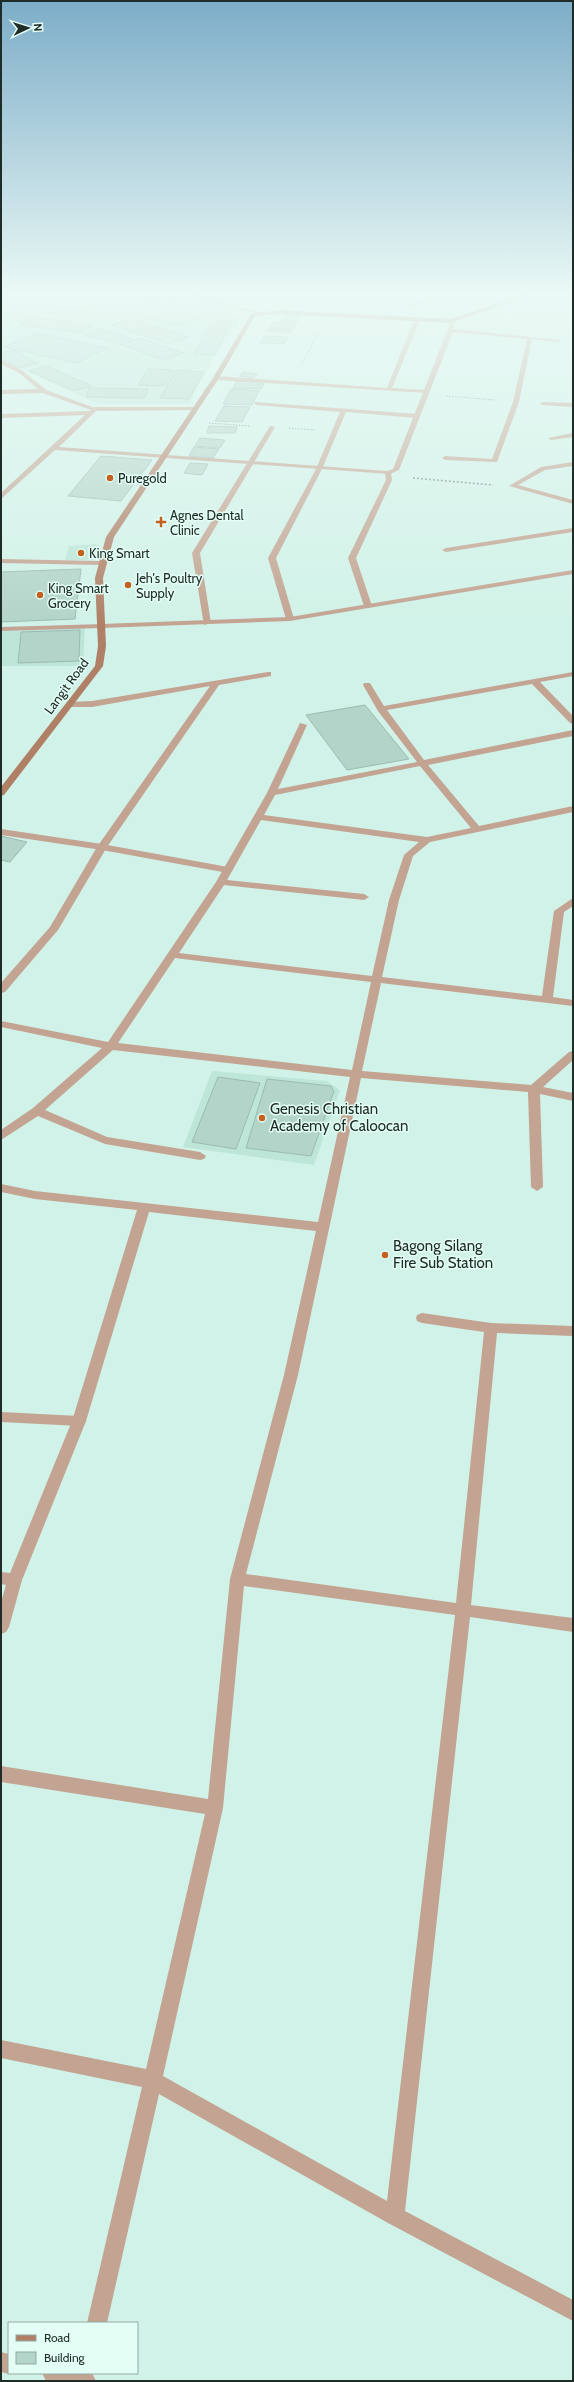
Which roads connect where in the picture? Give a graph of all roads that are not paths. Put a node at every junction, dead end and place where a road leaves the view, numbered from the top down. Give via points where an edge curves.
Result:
1 (76, 404) edge
2 (198, 404) edge
3 (271, 404) edge
4 (421, 404) edge
5 (515, 404) edge
6 (547, 404) edge
7 (573, 405) edge
8 (195, 409) junction
9 (344, 410) junction
10 (93, 411) junction
11 (1, 416) edge
12 (417, 416) junction
13 (272, 427) road end
14 (573, 435) edge
15 (551, 438) dead end
16 (52, 448) junction
17 (163, 457) junction
18 (445, 458) dead end
19 (252, 463) junction
20 (573, 464) edge
21 (319, 469) junction
22 (388, 473) junction
23 (1, 497) edge
24 (573, 502) edge
25 (573, 530) edge
26 (446, 550) dead end
27 (1, 562) edge
28 (101, 563) junction
29 (573, 572) edge
30 (368, 606) junction
31 (290, 619) junction
32 (207, 623) junction
33 (102, 626) junction
34 (1, 629) edge
35 (268, 674) dead end
36 (573, 674) edge
37 (533, 680) junction
38 (217, 682) junction
39 (367, 685) dead end
40 (70, 704) junction
41 (381, 709) junction
42 (573, 721) edge
43 (303, 725) dead end
44 (573, 733) edge
45 (421, 763) junction
46 (4, 784) edge
47 (1, 793) edge
48 (272, 793) junction
49 (573, 808) edge
50 (258, 817) junction
51 (476, 828) junction
52 (1, 832) edge
53 (427, 840) junction
54 (102, 847) junction
55 (228, 870) junction
56 (221, 882) junction
57 (364, 897) dead end
58 (573, 901) edge
59 (172, 955) junction
60 (377, 978) junction
61 (1, 990) edge
62 (547, 999) junction
63 (573, 1003) edge
64 (1, 1024) edge
65 (111, 1046) junction
66 (573, 1054) edge
67 (357, 1074) junction
68 (534, 1089) junction
69 (573, 1097) edge
70 (37, 1111) junction
71 (1, 1136) edge
72 (200, 1156) dead end
73 (537, 1187) dead end
74 (1, 1188) edge
75 (144, 1206) junction
76 (323, 1227) junction
77 (422, 1318) dead end
78 (491, 1328) junction
79 (573, 1331) edge
80 (1, 1417) edge
81 (79, 1421) junction
82 (8, 1579) edge
83 (237, 1579) junction
84 (464, 1611) junction
85 (573, 1625) edge
86 (1, 1626) edge
87 (1, 1774) edge
88 (215, 1808) junction
89 (1, 2049) edge
90 (152, 2080) junction
91 (395, 2216) junction
92 (573, 2310) edge
93 (97, 2322) edge
94 (58, 2374) edge
95 (85, 2379) edge

1 - 10 street
2 - 8 main road, Langit Road
3 - 9 street
4 - 12 street
5 - 18 street via 495,462
6 - 7 street
8 - 10 street
8 - 17 main road, Langit Road
9 - 12 street
9 - 21 street
10 - 11 street
10 - 16 street
12 - 22 street via 396,470
13 - 19 street
14 - 15 street
16 - 17 street
16 - 23 street
17 - 19 street
17 - 28 main road, Langit Road via 110,537
19 - 21 street
19 - 32 street via 196,553
20 - 24 street via 543,468 512,486
21 - 22 street
21 - 31 street via 272,558
22 - 30 street via 388,480 352,558
25 - 26 street
27 - 28 street
28 - 33 main road, Langit Road via 99,578
29 - 30 street
30 - 31 street
31 - 32 street
32 - 33 street
33 - 34 street
33 - 40 main road, Langit Road via 102,655 99,666
35 - 38 street
36 - 37 street
37 - 41 street
37 - 42 street
38 - 40 street via 92,704
38 - 54 street
39 - 41 street
40 - 46 main road, Langit Road
41 - 45 street
43 - 48 street
44 - 45 street
45 - 48 street
45 - 51 street
46 - 47 main road, Langit Road
48 - 50 street
49 - 51 street
50 - 53 street
50 - 55 street
51 - 53 street
52 - 54 street
53 - 60 street via 409,855 394,900
54 - 55 street
54 - 61 street via 54,928
55 - 56 street
56 - 57 street
56 - 59 street
58 - 62 street via 559,911
59 - 60 street
59 - 65 street
60 - 62 street
60 - 67 street
62 - 63 street
64 - 65 street
65 - 67 street
65 - 70 street
66 - 68 street
67 - 68 street
67 - 76 street
68 - 69 street
68 - 73 street
70 - 71 street
70 - 72 street via 106,1140
74 - 75 street via 35,1195
75 - 76 street
75 - 81 street
76 - 83 street via 291,1375
77 - 78 street
78 - 79 street
78 - 84 street
80 - 81 street
81 - 82 street
82 - 86 street
83 - 84 street
83 - 88 street
84 - 85 street
84 - 91 street
87 - 88 street
88 - 90 street
89 - 90 street
90 - 91 street
90 - 93 street
91 - 92 street
94 - 95 street

